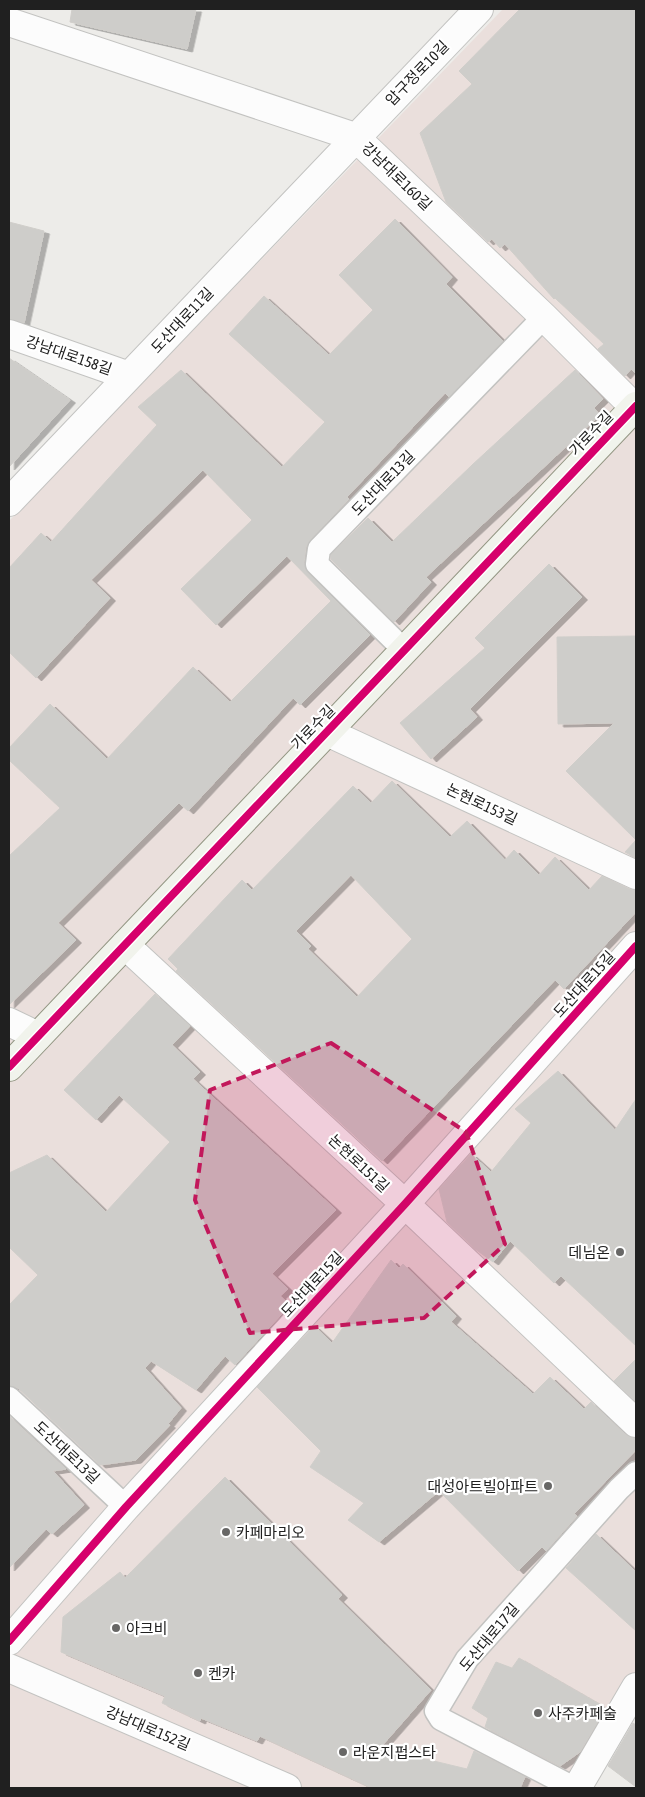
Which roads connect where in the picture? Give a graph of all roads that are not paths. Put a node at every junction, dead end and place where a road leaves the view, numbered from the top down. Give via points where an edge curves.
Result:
1 (479, 9) edge
2 (9, 22) edge
3 (355, 137) junction
4 (544, 317) junction
5 (9, 334) edge
6 (129, 376) junction
7 (636, 407) edge
8 (9, 502) edge
9 (404, 650) junction
10 (327, 732) junction
11 (636, 875) edge
12 (125, 945) junction
13 (636, 946) edge
14 (9, 1022) edge
15 (38, 1036) junction
16 (9, 1067) edge
17 (405, 1204) junction
18 (9, 1398) edge
19 (636, 1423) edge
20 (636, 1473) edge
21 (126, 1507) junction
22 (9, 1641) edge
23 (9, 1668) edge
24 (636, 1687) edge
25 (287, 1788) edge
26 (574, 1788) edge
27 (578, 1788) edge

1 - 3 street, 압구정로10길
2 - 3 street, 강남대로160길
3 - 4 street, 강남대로160길
3 - 6 street, 도산대로11길
4 - 7 street, 강남대로160길
4 - 9 lane, 도산대로13길 via 319,549 317,564
5 - 6 street, 강남대로158길
6 - 8 street, 도산대로11길
7 - 9 street, 가로수길
9 - 10 street, 가로수길
10 - 11 street, 논현로153길
10 - 12 street, 가로수길
12 - 15 street, 가로수길
12 - 17 street, 논현로151길
13 - 17 street, 도산대로15길
14 - 15 street
15 - 16 street, 가로수길
17 - 19 street, 논현로151길
17 - 21 street, 도산대로15길
18 - 21 lane, 도산대로13길
20 - 26 lane, 도산대로17길 via 467,1659 436,1711 441,1719
21 - 22 street, 도산대로15길
23 - 25 street, 강남대로152길
24 - 27 street

